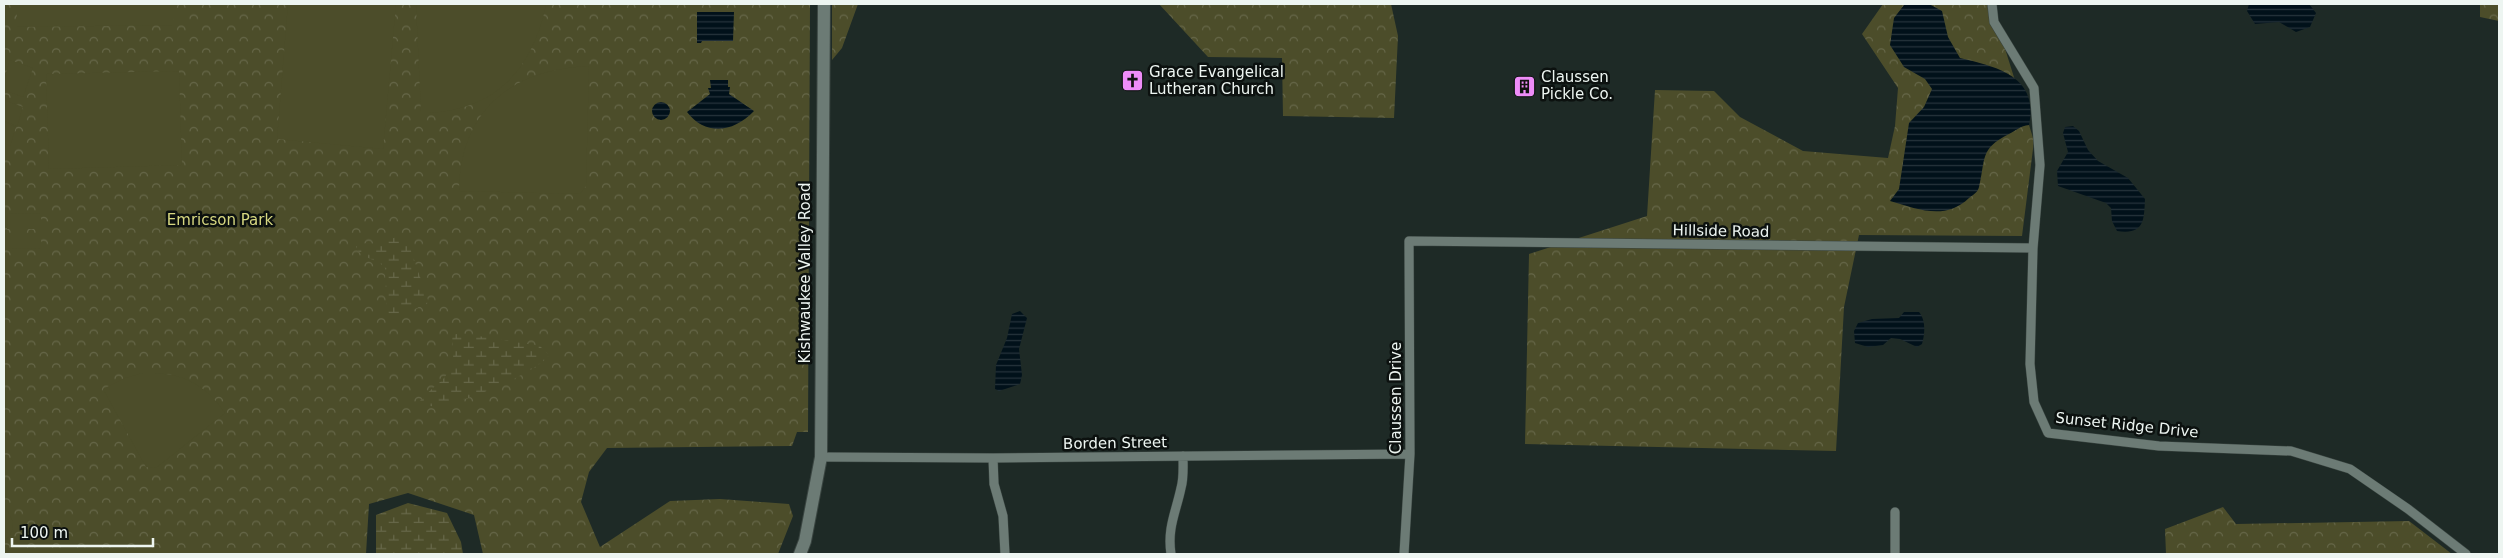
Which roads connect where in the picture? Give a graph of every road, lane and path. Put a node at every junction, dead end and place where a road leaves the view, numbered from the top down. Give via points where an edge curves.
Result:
1 (824, 4) edge
2 (1992, 4) edge
3 (1409, 241) joint
4 (2033, 248) junction
5 (1410, 454) junction
6 (1183, 456) junction
7 (820, 457) junction
8 (993, 458) junction
9 (1895, 512) dead end
10 (800, 554) edge
11 (1005, 554) edge
12 (1170, 554) edge
13 (1404, 554) edge
14 (1895, 554) edge
15 (2466, 554) edge

1 - 7 street, Kishwaukee Valley Road
2 - 4 street, Sunset Ridge Drive via 1994,22 2034,88 2040,165
3 - 4 street, Hillside Road
3 - 5 street, Claussen Drive
4 - 15 street, Sunset Ridge Drive via 2030,364 2034,402 2048,433 2159,446 2291,450 2350,469
5 - 6 street, Borden Street
5 - 13 street, Claussen Drive
6 - 8 street, Borden Street
6 - 12 street via 1182,487 1173,513
7 - 8 street, Borden Street
7 - 10 street, Kishwaukee Valley Road
8 - 11 street via 994,484 1003,516
9 - 14 street

